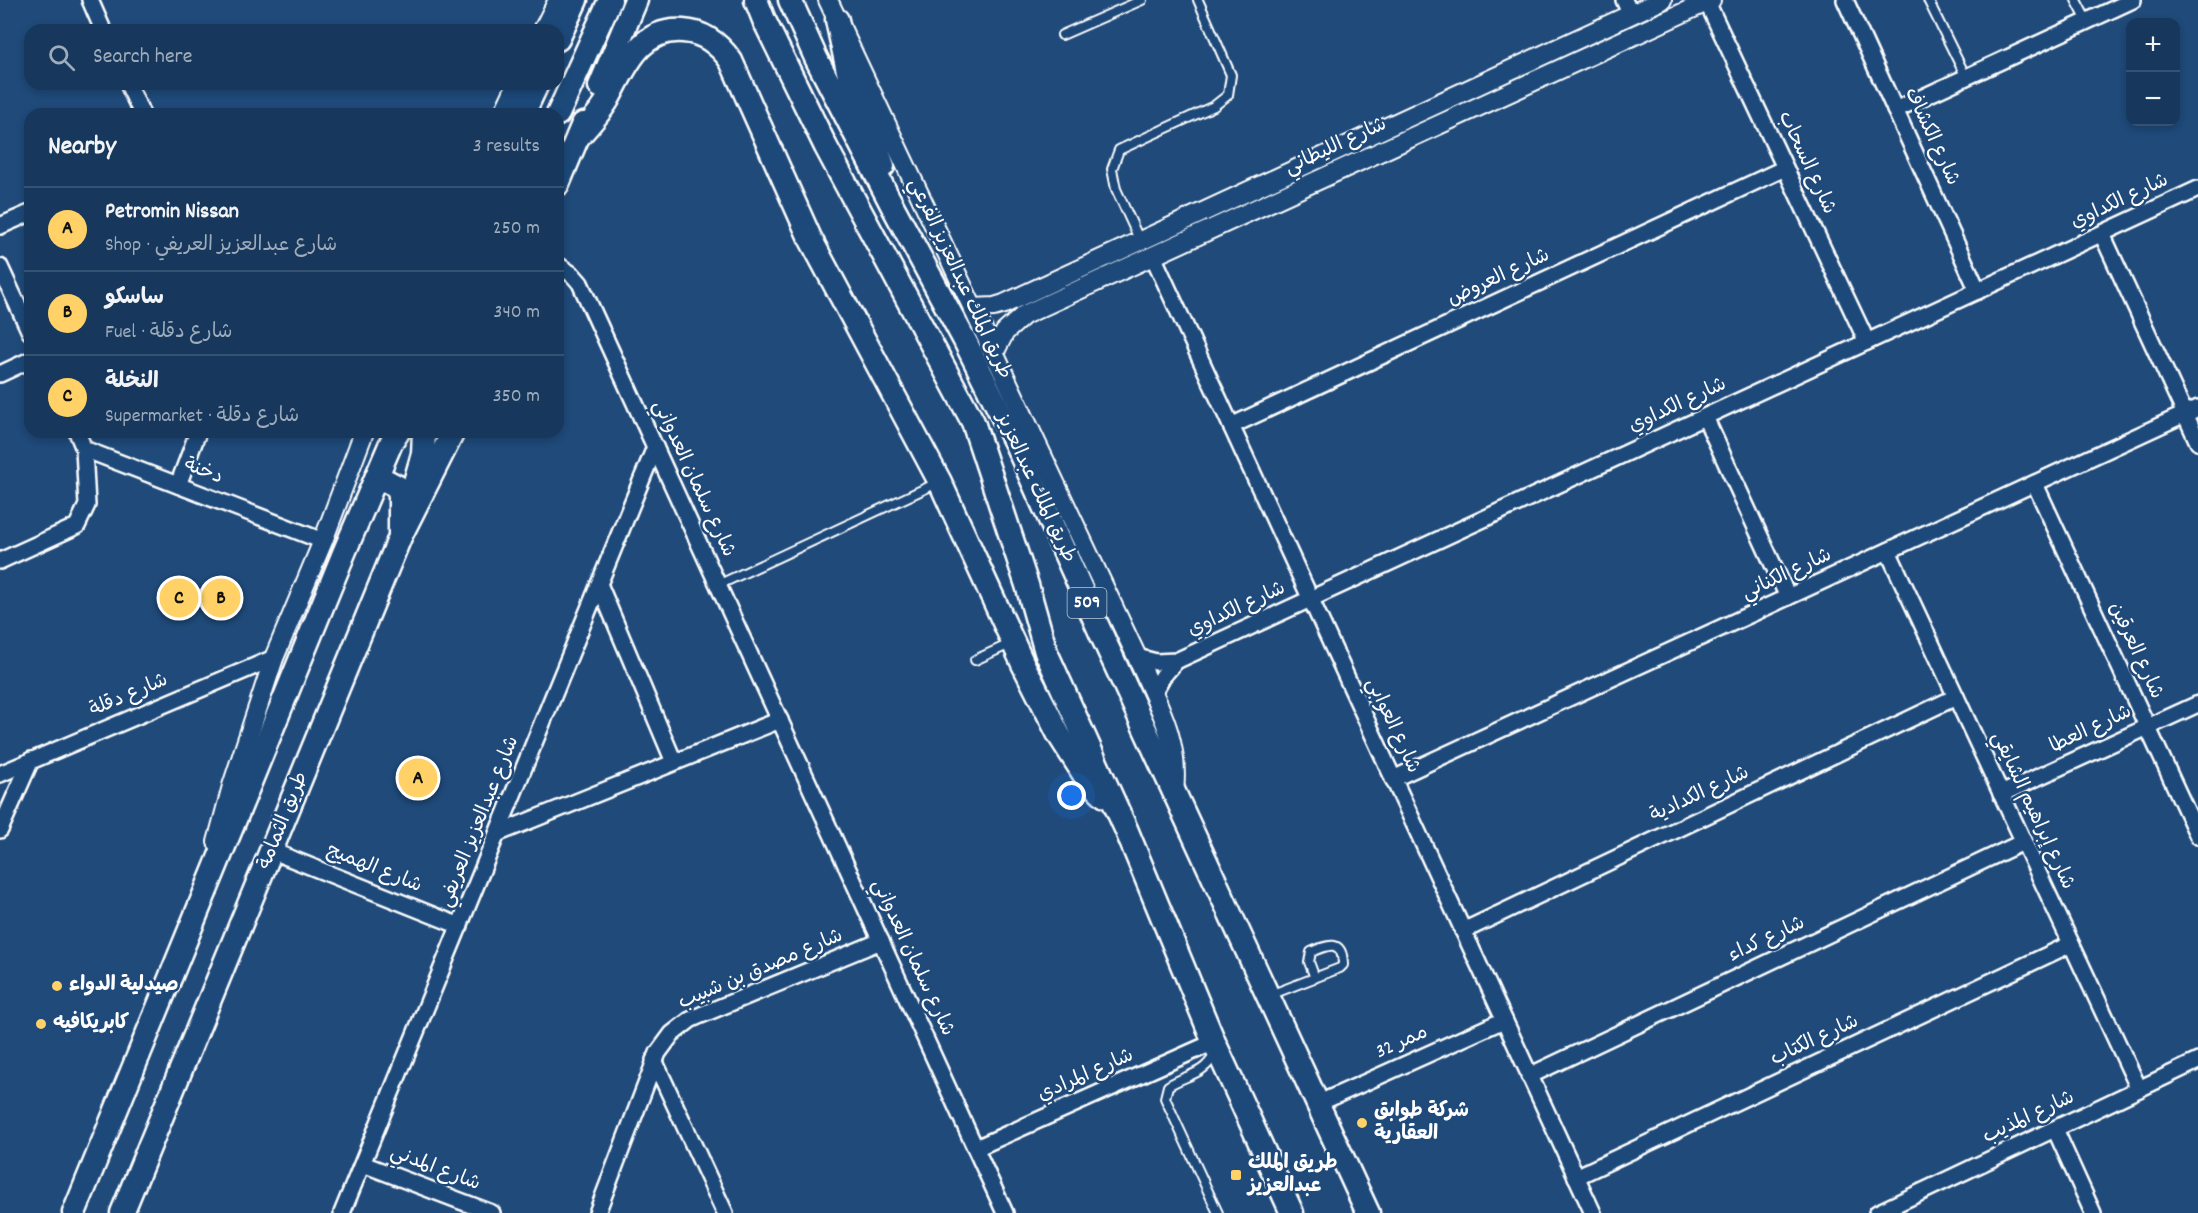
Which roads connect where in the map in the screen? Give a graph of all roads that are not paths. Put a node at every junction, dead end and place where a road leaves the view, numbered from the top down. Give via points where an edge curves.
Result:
1 (90, 0) edge
2 (558, 0) edge
3 (576, 0) edge
4 (610, 0) edge
5 (636, 0) edge
6 (756, 0) edge
7 (790, 0) edge
8 (1142, 0) edge
9 (1198, 0) edge
10 (1662, 0) edge
11 (1845, 0) edge
12 (1928, 0) edge
13 (2076, 0) edge
14 (2133, 0) edge
15 (1709, 1) edge
16 (1628, 7) edge
17 (832, 10) edge
18 (2086, 21) junction
19 (101, 24) edge
20 (546, 24) edge
21 (564, 26) edge
22 (1062, 35) dead end
23 (1966, 77) junction
24 (131, 90) edge
25 (514, 90) edge
26 (534, 90) edge
27 (139, 108) edge
28 (506, 108) edge
29 (526, 108) edge
30 (561, 108) edge
31 (1895, 110) junction
32 (578, 136) junction
33 (1785, 168) junction
34 (564, 170) edge
35 (2198, 189) edge
36 (891, 205) junction
37 (24, 216) edge
38 (0, 226) edge
39 (2102, 234) junction
40 (1140, 241) junction
41 (1153, 256) junction
42 (0, 267) edge
43 (564, 269) edge
44 (1978, 291) junction
45 (973, 308) junction
46 (24, 319) edge
47 (1867, 342) junction
48 (994, 353) junction
49 (24, 363) edge
50 (0, 374) edge
51 (2192, 411) edge
52 (1705, 417) junction
53 (1231, 426) junction
54 (79, 438) edge
55 (196, 438) edge
56 (362, 438) edge
57 (395, 438) edge
58 (424, 438) edge
59 (450, 438) edge
60 (2198, 442) edge
61 (655, 447) junction
62 (84, 449) junction
63 (377, 476) junction
64 (940, 482) junction
65 (2035, 484) junction
66 (178, 485) junction
67 (400, 537) junction
68 (323, 541) junction
69 (1887, 551) junction
70 (0, 561) edge
71 (599, 584) junction
72 (718, 585) junction
73 (1788, 597) junction
74 (1310, 599) junction
75 (1014, 643) junction
76 (1137, 657) junction
77 (274, 658) junction
78 (975, 660) dead end
79 (1176, 661) junction
80 (1153, 694) junction
81 (1956, 697) junction
82 (2198, 704) edge
83 (780, 720) junction
84 (2147, 727) junction
85 (31, 760) junction
86 (674, 762) junction
87 (0, 774) edge
88 (1393, 779) junction
89 (1174, 791) junction
90 (2001, 794) junction
91 (1115, 805) junction
92 (0, 830) edge
93 (499, 833) junction
94 (2198, 836) edge
95 (2023, 842) junction
96 (272, 851) junction
97 (201, 902) junction
98 (460, 926) junction
99 (1463, 932) junction
100 (881, 941) junction
101 (2071, 944) junction
102 (1315, 978) junction
103 (1268, 996) junction
104 (1504, 1020) junction
105 (1215, 1045) junction
106 (654, 1060) junction
107 (2198, 1061) edge
108 (1529, 1076) junction
109 (2139, 1089) junction
110 (1317, 1104) junction
111 (2055, 1129) junction
112 (976, 1148) junction
113 (363, 1164) junction
114 (1576, 1177) junction
115 (74, 1213) edge
116 (122, 1213) edge
117 (342, 1213) edge
118 (492, 1213) edge
119 (597, 1213) edge
120 (725, 1213) edge
121 (1005, 1213) edge
122 (1218, 1213) edge
123 (1292, 1213) edge
124 (1368, 1213) edge
125 (1593, 1213) edge
126 (1877, 1213) edge
127 (2093, 1213) edge

1 - 19 street
2 - 20 street
3 - 21 main road
4 - 30 main road
5 - 32 main road
6 - 91 main road, طريق الملك عبدالعزيز via 826,147 973,422 1046,652
7 - 36 main road, طريق الملك عبدالعزيز / 509
8 - 22 lane
9 - 40 lane via 1231,75 1228,95 1214,106 1119,150 1112,169 1116,189
10 - 16 street, شارع الليطاني
11 - 31 street, شارع الكشاف
12 - 23 lane
13 - 18 lane
14 - 18 street
15 - 33 street, شارع السحاب
15 - 41 street, شارع الليطاني
16 - 40 street, شارع الليطاني
17 - 36 main road via 851,85 876,142
17 - 45 street, طريق الملك عبدالعزيز الفرعي
18 - 23 street
23 - 31 street
24 - 27 street
25 - 28 street
26 - 29 main road
31 - 44 street, شارع الكشاف
32 - 34 main road
32 - 64 main road via 597,116 631,56 650,38 676,30 689,31 714,41 724,50 810,238
33 - 47 street, شارع السحاب
33 - 53 street, شارع العروض
35 - 39 street, شارع الكداوي
36 - 89 main road, طريق الملك عبدالعزيز / 509 via 1016,444
37 - 38 street
39 - 44 street, شارع الكداوي
39 - 51 street
40 - 45 street, شارع الليطاني via 1004,304
41 - 48 street, شارع الليطاني via 1024,315 1005,332
41 - 53 street, شارع العوابي
42 - 46 street
43 - 61 street, شارع سلمان العدواني via 580,283
44 - 47 street, شارع الكداوي
45 - 48 street, طريق الملك عبدالعزيز الفرعي
47 - 52 street, شارع الكداوي
48 - 76 street, طريق الملك عبدالعزيز الفرعي
49 - 50 street
51 - 60 street
51 - 65 street, شارع الكناني
52 - 73 street
52 - 74 street, شارع الكداوي
53 - 74 street, شارع العوابي
54 - 62 street
55 - 66 street
56 - 68 street
57 - 63 main road
58 - 67 main road via 423,454
59 - 67 main road, طريق الثمامة
61 - 71 street, شارع عبدالعزيز العريفي
61 - 72 street, شارع سلمان العدواني
62 - 66 street, دخنة
62 - 70 street via 87,504 77,526
63 - 67 main road via 398,487
63 - 97 main road
64 - 72 lane
64 - 75 main road
65 - 69 street, شارع الكناني
65 - 84 street, شارع العرقين
66 - 68 street, دخنة
67 - 96 main road, طريق الثمامة
68 - 77 street
69 - 73 street, شارع الكناني
69 - 81 street, شارع إبراهيم الشايقي
71 - 86 street
71 - 93 street, شارع عبدالعزيز العريفي
72 - 83 street, شارع سلمان العدواني
73 - 88 street, شارع الكناني
74 - 79 street, شارع الكداوي
74 - 88 street, شارع العوابي
75 - 78 lane
75 - 91 main road via 1059,735 1087,779
76 - 79 street, شارع الكداوي via 1156,662
76 - 80 street, طريق الملك عبدالعزيز الفرعي
77 - 85 street, شارع دقلة
77 - 97 street via 232,786
79 - 80 street, شارع الكداوي
80 - 89 street, طريق الملك عبدالعزيز الفرعي via 1173,744
81 - 90 street, شارع إبراهيم الشايقي
81 - 99 street, شارع الكدادية
82 - 84 street, شارع العطا
83 - 86 street
83 - 100 street, شارع سلمان العدواني
84 - 90 street, شارع العطا
84 - 94 street, شارع العرقين
85 - 87 street, شارع دقلة
85 - 92 street
86 - 93 street
88 - 99 street, شارع العوابي
89 - 103 main road, طريق الملك عبدالعزيز / 509
90 - 95 street, شارع إبراهيم الشايقي
91 - 105 main road, طريق الملك عبدالعزيز
93 - 98 street, شارع عبدالعزيز العريفي
95 - 101 street, شارع إبراهيم الشايقي
95 - 108 street, شارع كداء
96 - 98 street, شارع الهميج
96 - 116 main road, طريق الثمامة
97 - 115 main road
98 - 113 street, شارع عبدالعزيز العريفي
99 - 104 street, شارع العوابي
100 - 106 street, شارع مصدق بن شبيب via 690,1020 672,1034
100 - 112 street, شارع سلمان العدواني
101 - 109 street, شارع إبراهيم الشايقي
101 - 114 street, شارع الكتاب
102 - 102 lane via 1343,965 1343,958 1333,944 1311,952 1309,962
102 - 103 lane
103 - 110 main road, طريق الملك عبدالعزيز / 509
104 - 108 street, شارع العوابي
104 - 110 street, ممر 32
105 - 112 street, شارع المرادي
105 - 122 lane via 1211,1062 1171,1084 1165,1098
105 - 123 main road, طريق الملك عبدالعزيز
106 - 119 street, شارع مصدق بن شبيب
106 - 120 street
107 - 109 street, شارع المذيب
108 - 114 street, شارع العوابي
109 - 111 street, شارع المذيب
110 - 124 main road, طريق الملك عبدالعزيز / 509
111 - 126 street, شارع المذيب
111 - 127 street
112 - 121 street, شارع سلمان العدواني
113 - 117 street, شارع عبدالعزيز العريفي
113 - 118 street, شارع المدني
114 - 125 street, شارع العوابي

